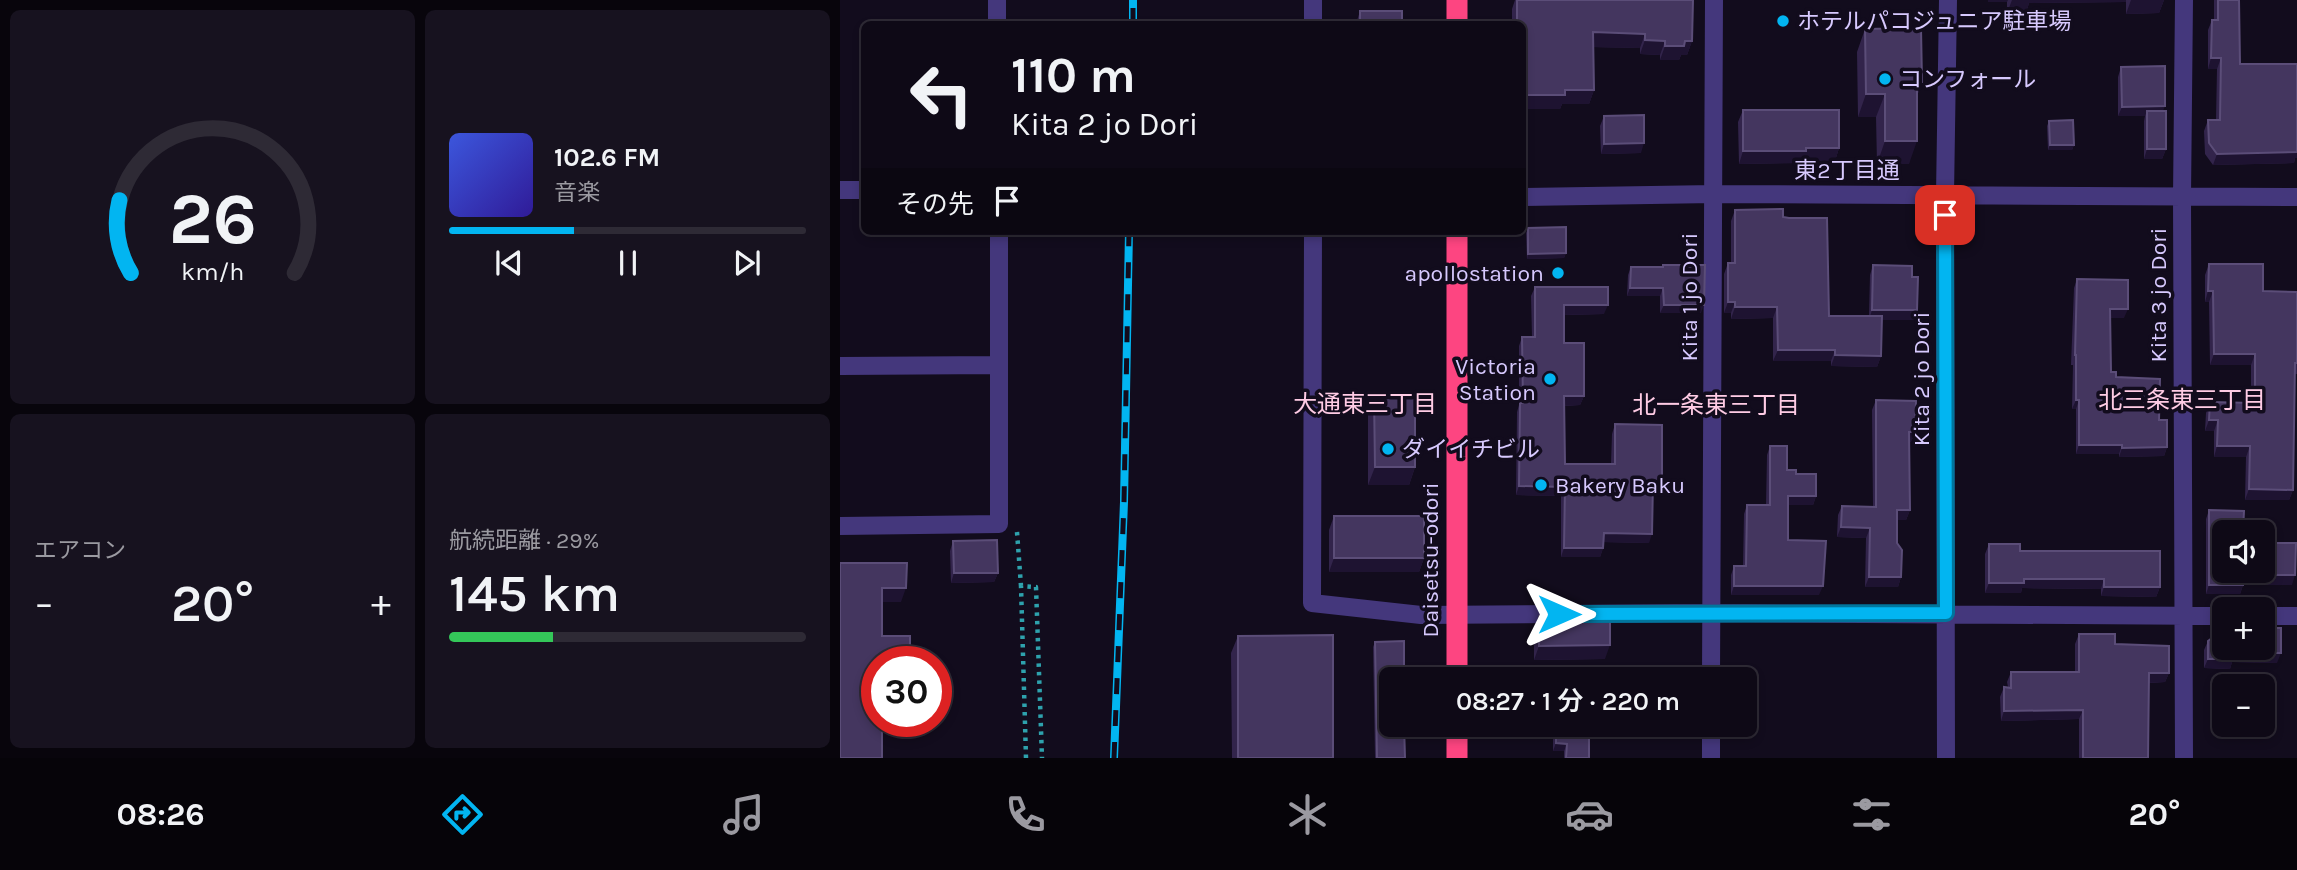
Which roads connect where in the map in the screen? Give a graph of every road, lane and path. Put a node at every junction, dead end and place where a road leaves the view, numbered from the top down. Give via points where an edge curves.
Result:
1 (997, 0) edge
2 (1313, 0) edge
3 (1457, 0) edge
4 (1714, 0) edge
5 (1948, 0) edge
6 (2184, 0) edge
7 (997, 21) edge
8 (1313, 21) edge
9 (1457, 21) edge
10 (840, 190) edge
11 (861, 190) edge
12 (1714, 194) junction
13 (1945, 195) junction
14 (1526, 197) edge
15 (2182, 197) junction
16 (2297, 197) edge
17 (999, 235) edge
18 (1313, 235) edge
19 (1457, 235) edge
20 (999, 365) junction
21 (840, 366) edge
22 (999, 524) junction
23 (840, 526) edge
24 (1021, 586) junction
25 (1712, 613) junction
26 (1946, 613) junction
27 (1456, 615) junction
28 (2183, 615) junction
29 (2212, 615) edge
30 (2275, 616) edge
31 (2297, 616) edge
32 (1457, 667) edge
33 (1711, 667) edge
34 (1457, 737) edge
35 (1711, 737) edge
36 (1026, 758) edge
37 (1042, 758) edge
38 (1457, 758) edge
39 (1711, 758) edge
40 (1946, 758) edge
41 (2184, 758) edge

1 - 7 street
2 - 8 street
3 - 9 highway
4 - 12 street, Kita 1 jo Dori
5 - 13 street, Kita 2 jo Dori
6 - 15 street, Kita 3 jo Dori
10 - 11 street
12 - 13 street, 東2丁目通
12 - 14 street, 東2丁目通
12 - 25 street, Kita 1 jo Dori
13 - 15 street, 東2丁目通
13 - 26 street, Kita 2 jo Dori
15 - 16 street, 東2丁目通
15 - 28 street, Kita 3 jo Dori
17 - 20 street
18 - 27 street via 1312,603
19 - 27 highway, Daisetsu-odori
20 - 21 street
20 - 22 street
22 - 23 street
22 - 24 path via 1017,525
24 - 36 path
24 - 37 path via 1036,587
25 - 26 street
25 - 27 street
25 - 33 street, Kita 1 jo Dori
26 - 28 street
26 - 40 street, Kita 2 jo Dori
27 - 32 highway, Daisetsu-odori
28 - 29 street
28 - 41 street, Kita 3 jo Dori
30 - 31 street
34 - 38 highway
35 - 39 street

